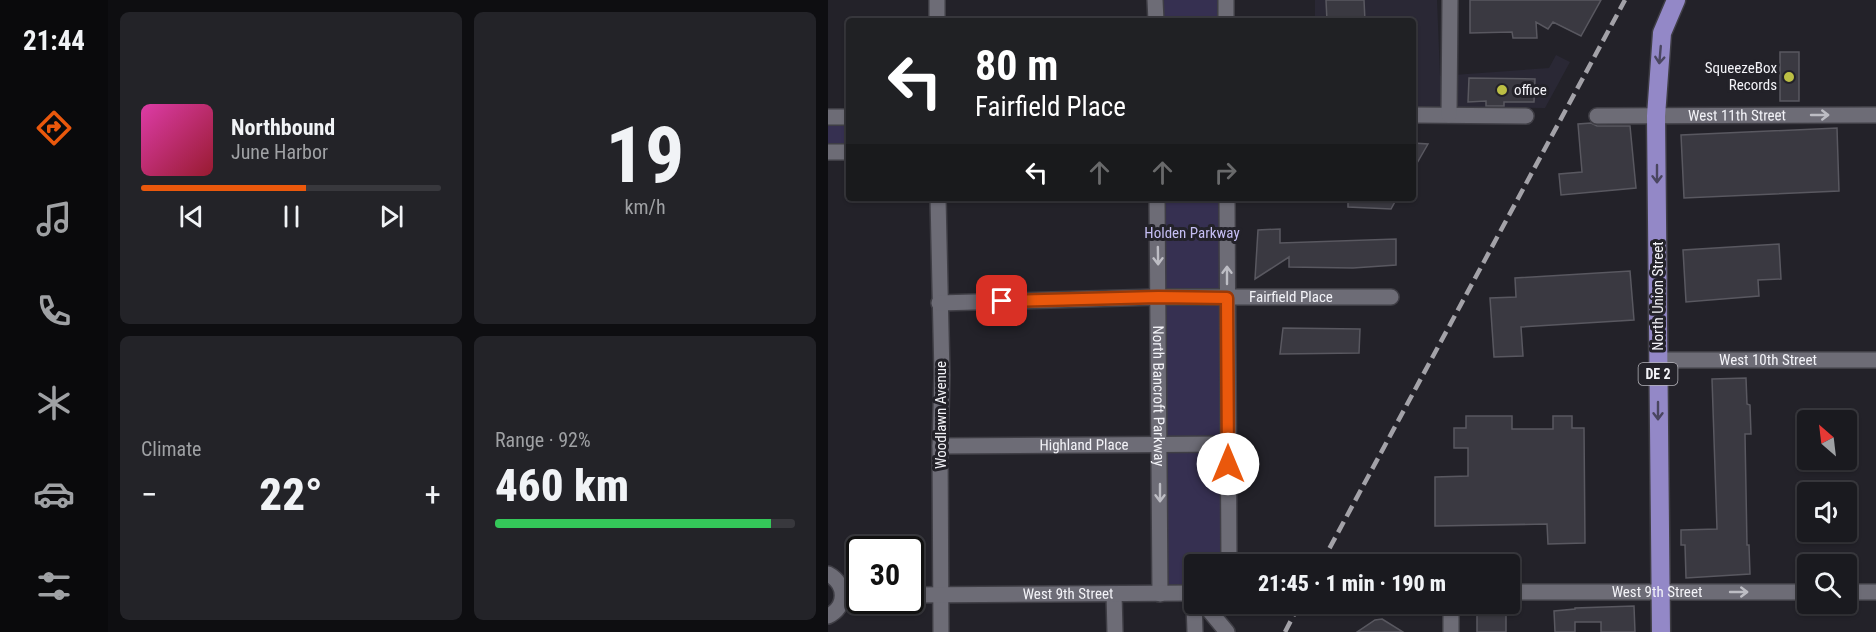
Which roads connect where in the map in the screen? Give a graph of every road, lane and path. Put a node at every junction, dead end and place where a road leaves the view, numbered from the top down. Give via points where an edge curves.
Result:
1 (937, 0) edge
2 (1155, 0) edge
3 (1226, 0) edge
4 (1450, 0) edge
5 (1676, 0) edge
6 (937, 18) edge
7 (1156, 18) edge
8 (1226, 18) edge
9 (1416, 115) edge
10 (1449, 115) junction
11 (1876, 115) edge
12 (1526, 116) dead end
13 (1597, 116) dead end
14 (1656, 116) junction
15 (828, 117) edge
16 (846, 117) edge
17 (828, 152) edge
18 (846, 152) edge
19 (938, 201) edge
20 (1157, 201) edge
21 (1227, 201) edge
22 (1158, 297) junction
23 (1391, 297) dead end
24 (1227, 298) junction
25 (939, 303) junction
26 (1658, 360) junction
27 (1876, 360) edge
28 (1228, 444) junction
29 (1159, 445) junction
30 (940, 446) junction
31 (1229, 554) edge
32 (828, 574) edge
33 (1520, 592) edge
34 (1660, 592) junction
35 (1797, 592) edge
36 (1857, 592) edge
37 (1876, 592) edge
38 (1184, 593) edge
39 (1114, 594) junction
40 (1160, 594) junction
41 (843, 595) joint
42 (924, 595) edge
43 (941, 596) junction
44 (1194, 614) edge
45 (1212, 614) edge
46 (1451, 614) edge
47 (828, 616) edge
48 (941, 632) edge
49 (1115, 632) edge
50 (1195, 632) edge
51 (1227, 632) edge
52 (1451, 632) edge
53 (1660, 632) edge

1 - 6 street
2 - 7 street
3 - 8 street
4 - 10 street
5 -> 14 main road, North Union Street / DE 2 via 1662,33
9 - 10 street
10 - 12 street
14 -> 11 street, West 11th Street
13 - 14 street, West 11th Street
14 -> 26 main road, North Union Street / DE 2
15 - 16 street
17 - 18 street
19 - 25 street, Woodlawn Avenue
20 -> 22 street, North Bancroft Parkway
24 -> 21 street
22 - 24 street, Fairfield Place
22 - 25 street, Fairfield Place
22 - 29 street, North Bancroft Parkway
23 - 24 street, Fairfield Place
24 - 28 street
25 - 30 street, Woodlawn Avenue
26 - 27 street, West 10th Street
26 -> 34 main road, North Union Street / DE 2
28 - 29 street, Highland Place
28 - 31 street
29 - 30 street, Highland Place
29 -> 40 street, North Bancroft Parkway
30 - 43 street, Woodlawn Avenue
32 - 41 street via 838,581
33 - 34 street, West 9th Street
34 -> 35 street, West 9th Street
34 - 53 main road, North Union Street / DE 2
36 - 37 street
38 - 40 street, West 9th Street
39 - 40 street, West 9th Street
39 - 43 street, West 9th Street
39 - 49 street
41 - 47 street via 839,608
42 - 43 street, West 9th Street
43 - 48 street, Woodlawn Avenue
44 - 50 street
45 - 51 street
46 - 52 street

